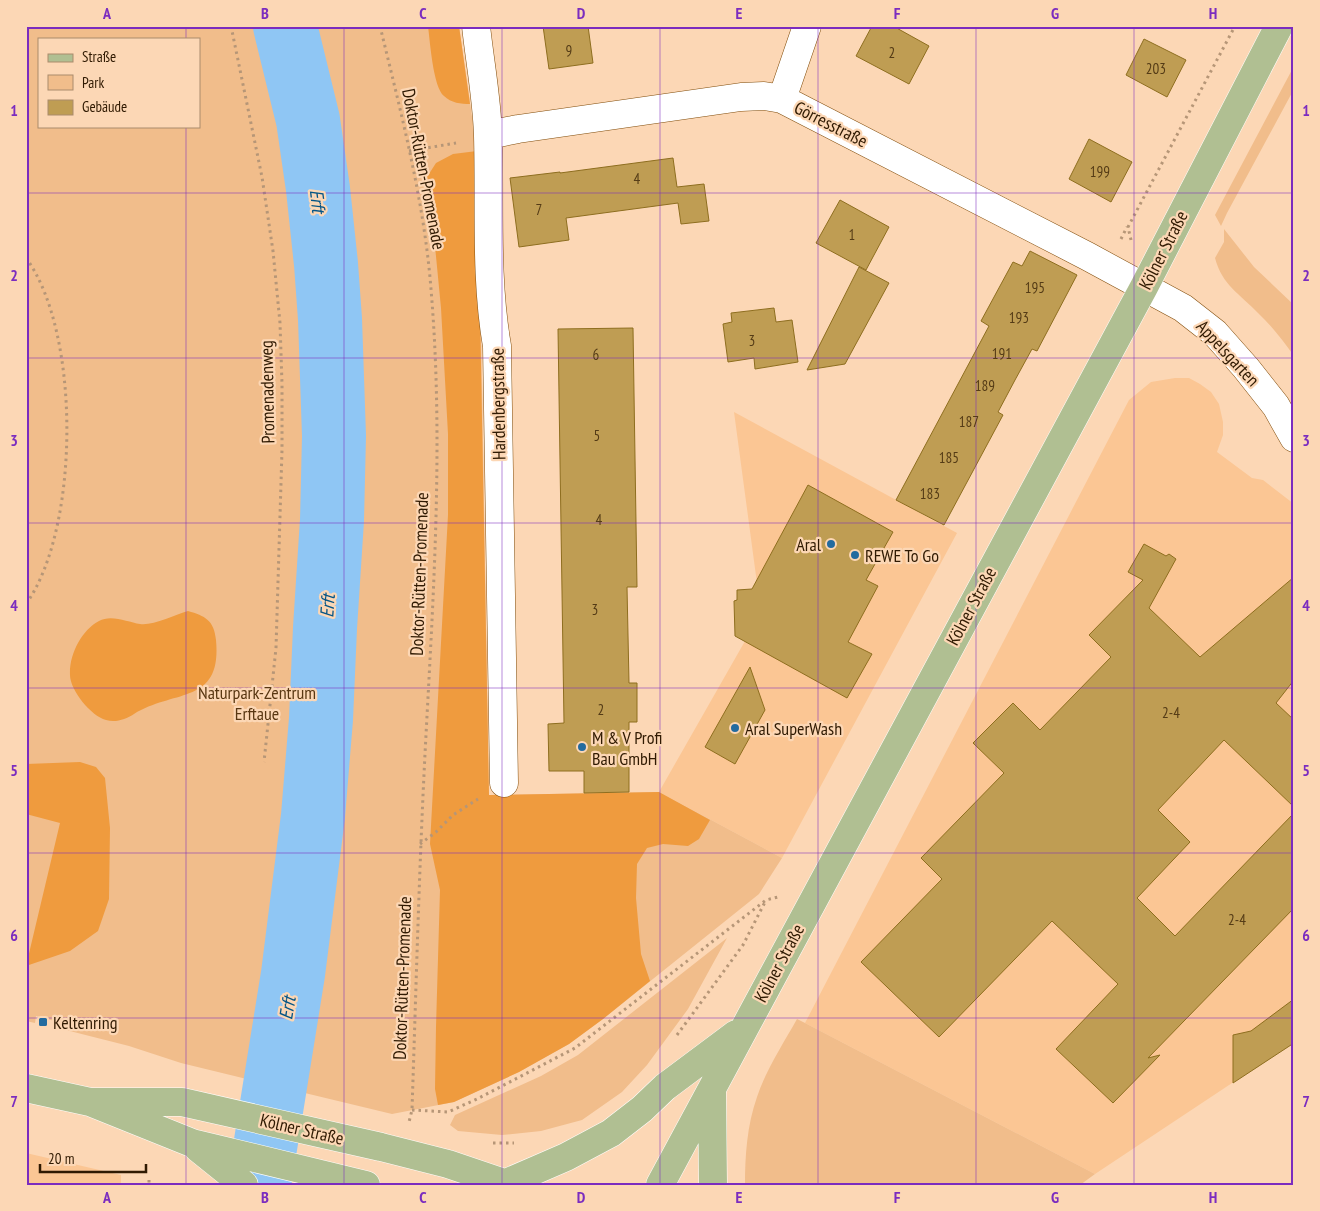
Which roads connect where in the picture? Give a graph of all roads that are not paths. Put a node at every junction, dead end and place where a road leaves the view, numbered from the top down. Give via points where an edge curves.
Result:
1 (476, 26) edge
2 (807, 26) edge
3 (1279, 26) edge
4 (782, 99) junction
5 (488, 135) junction
6 (1144, 287) junction
7 (1294, 438) edge
8 (504, 783) road end
9 (743, 1029) junction
10 (712, 1086) junction
11 (26, 1088) edge
12 (90, 1102) junction
13 (184, 1140) junction
14 (508, 1184) edge
15 (244, 1185) edge
16 (366, 1185) edge
17 (660, 1185) edge
18 (713, 1185) edge

1 - 5 street, Hardenbergstraße
2 - 4 street
3 - 6 main road, Kölner Straße
4 - 5 street, Görresstraße via 741,97
4 - 6 street, Görresstraße
5 - 8 street, Hardenbergstraße via 491,311 497,346
6 - 7 street, Appelsgarten via 1182,308 1214,333 1276,406
6 - 9 main road, Kölner Straße
9 - 10 main road, Kölner Straße
9 - 14 main road via 665,1087 611,1133
10 - 17 main road, Kölner Straße
10 - 18 main road
11 - 12 main road, Kölner Straße
12 - 13 main road, Kölner Straße
12 - 14 main road, Kölner Straße via 182,1102 381,1147
13 - 15 main road
13 - 16 main road, Kölner Straße

